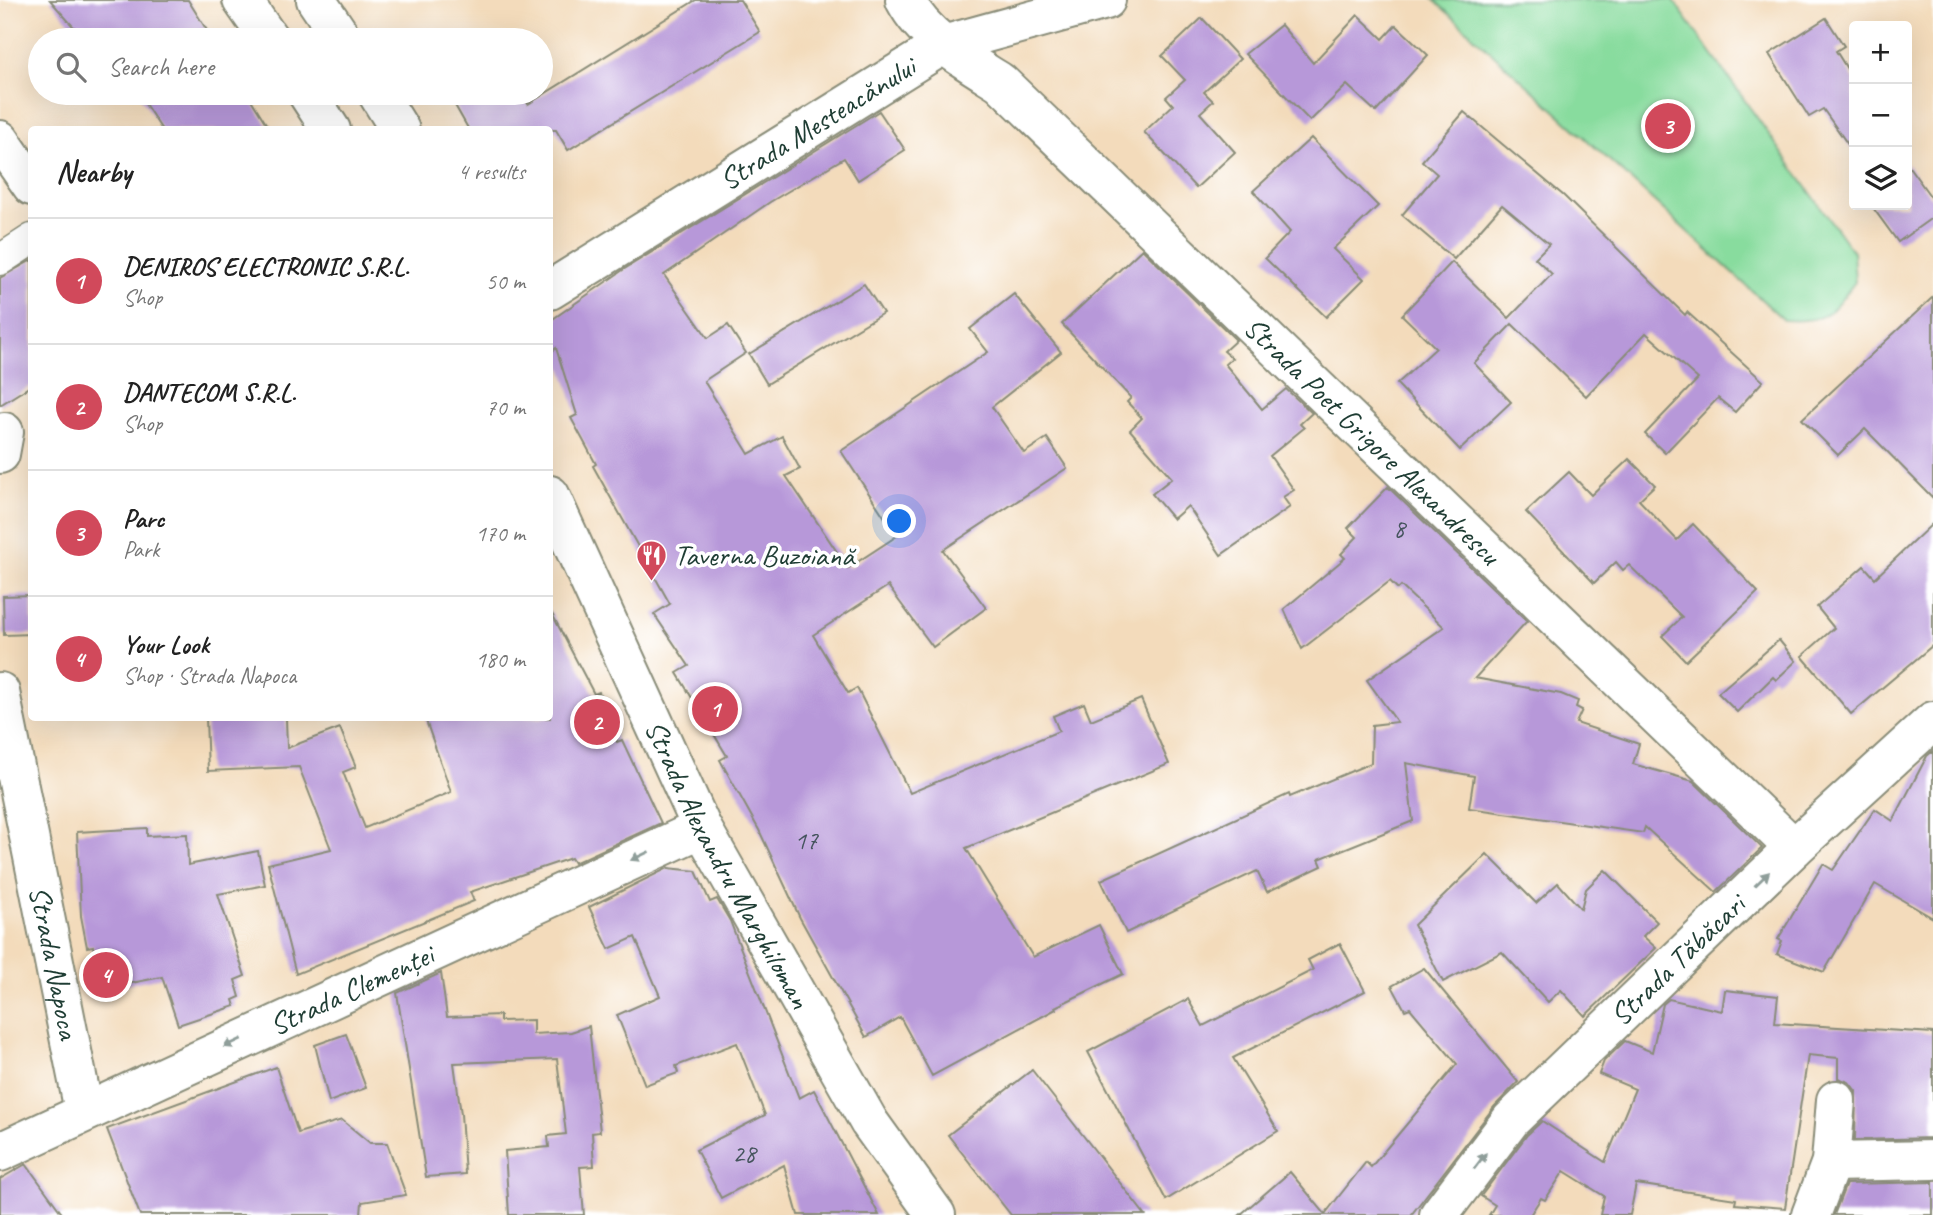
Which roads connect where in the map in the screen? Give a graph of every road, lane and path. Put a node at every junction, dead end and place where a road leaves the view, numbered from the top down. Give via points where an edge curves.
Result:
1 (242, 0) edge
2 (316, 0) edge
3 (905, 0) edge
4 (1106, 0) edge
5 (262, 28) edge
6 (335, 28) edge
7 (943, 45) junction
8 (315, 105) edge
9 (384, 105) edge
10 (328, 126) edge
11 (398, 126) edge
12 (0, 140) edge
13 (28, 180) edge
14 (28, 242) edge
15 (0, 260) edge
16 (553, 288) edge
17 (553, 502) edge
18 (0, 692) edge
19 (1933, 721) edge
20 (702, 828) junction
21 (1794, 848) junction
22 (1836, 1100) dead end
23 (84, 1111) junction
24 (0, 1152) edge
25 (1933, 1160) edge
26 (1831, 1162) junction
27 (936, 1215) edge
28 (1439, 1215) edge
29 (1811, 1215) edge

1 - 5 street
2 - 6 street
3 - 7 street, Strada Poet Grigore Alexandrescu
4 - 7 street, Strada Mesteacănului
7 - 16 street, Strada Mesteacănului
7 - 21 street, Strada Poet Grigore Alexandrescu via 1000,82
8 - 10 street
9 - 11 street
12 - 13 street
14 - 15 street
17 - 20 street, Strada Alexandru Marghiloman
18 - 23 street, Strada Napoca
19 - 21 street, Strada Tăbăcari
20 -> 23 street, Strada Clemenței
20 - 27 street, Strada Alexandru Marghiloman via 869,1122
28 -> 21 street, Strada Tăbăcari via 1511,1120
22 - 26 street
23 - 24 street, Strada Clemenței
25 - 26 street
26 - 29 street

